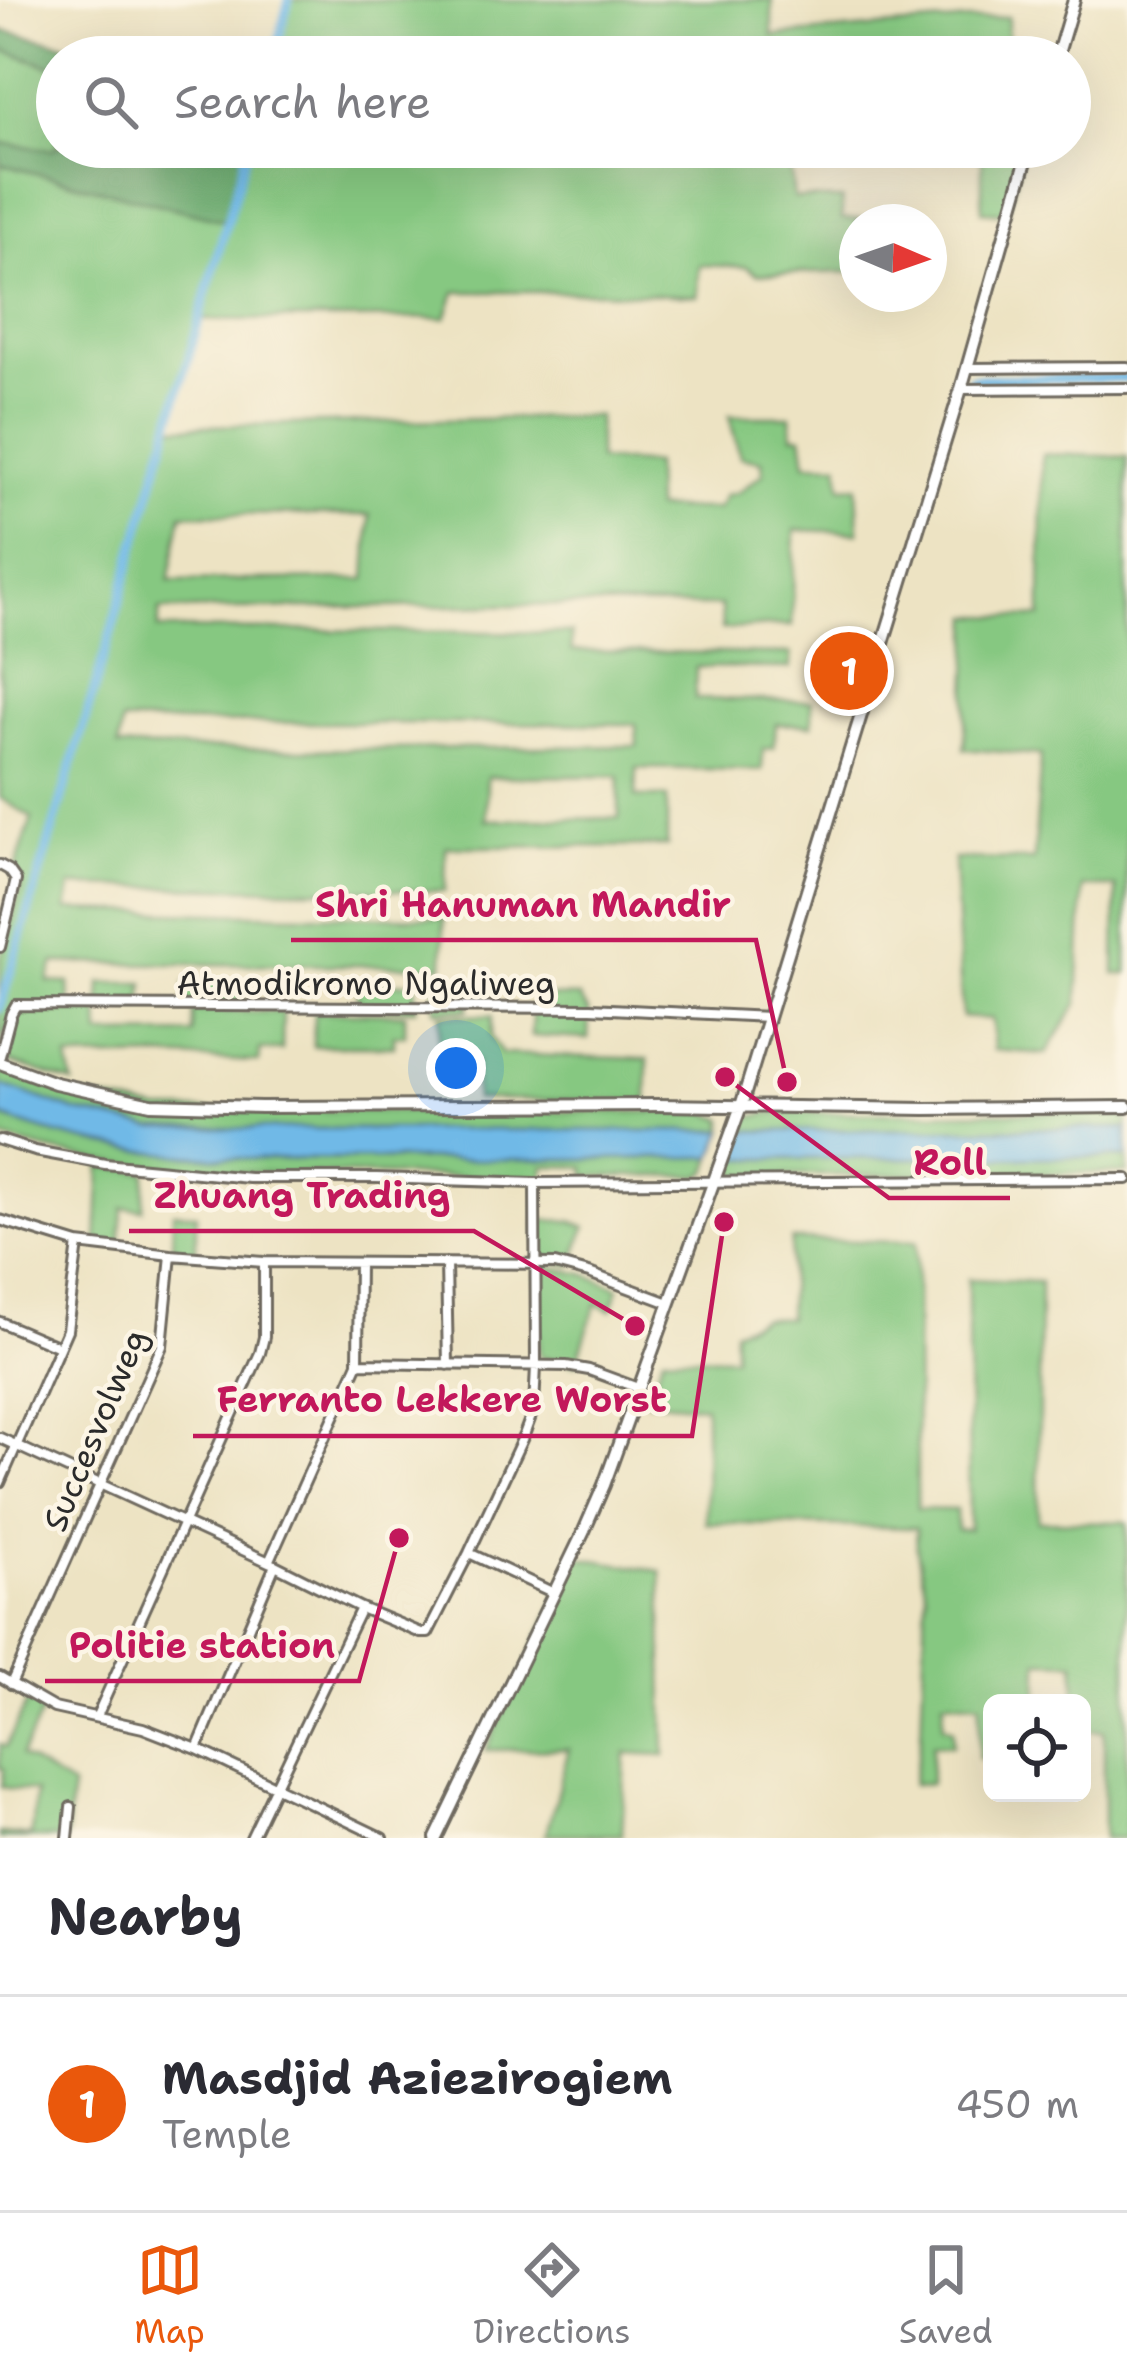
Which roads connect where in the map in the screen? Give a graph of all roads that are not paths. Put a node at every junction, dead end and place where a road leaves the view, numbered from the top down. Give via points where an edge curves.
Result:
1 (1073, 0) edge
2 (1063, 36) edge
3 (1024, 168) edge
4 (1127, 367) edge
5 (967, 368) junction
6 (961, 388) junction
7 (1127, 388) edge
8 (0, 865) edge
9 (0, 947) edge
10 (768, 1017) junction
11 (0, 1059) edge
12 (1127, 1107) edge
13 (738, 1112) junction
14 (0, 1140) edge
15 (1127, 1179) edge
16 (713, 1180) junction
17 (535, 1183) junction
18 (0, 1220) edge
19 (78, 1244) junction
20 (171, 1255) junction
21 (264, 1262) junction
22 (535, 1262) junction
23 (359, 1263) junction
24 (446, 1263) junction
25 (669, 1304) junction
26 (0, 1322) edge
27 (60, 1347) junction
28 (358, 1363) junction
29 (448, 1365) junction
30 (536, 1366) junction
31 (638, 1388) junction
32 (0, 1438) edge
33 (17, 1445) junction
34 (0, 1483) edge
35 (100, 1484) junction
36 (184, 1522) junction
37 (469, 1553) junction
38 (272, 1564) junction
39 (554, 1593) junction
40 (361, 1608) junction
41 (0, 1677) edge
42 (11, 1684) junction
43 (97, 1716) junction
44 (196, 1749) junction
45 (275, 1785) junction
46 (71, 1808) dead end
47 (68, 1838) edge
48 (251, 1838) edge
49 (383, 1838) edge
50 (436, 1838) edge

1 - 2 street
3 - 5 street
4 - 5 street
5 - 6 street
6 - 7 street
6 - 10 street
8 - 9 street via 16,880
10 - 11 street, Atmodikromo Ngaliweg via 591,1008 16,1005
10 - 13 street
11 - 13 street via 55,1083 151,1104
12 - 13 street
13 - 16 street
14 - 17 street via 205,1175
15 - 16 street
16 - 17 street
16 - 25 street
17 - 22 street
18 - 19 street
19 - 20 street
19 - 27 street
20 - 21 street
20 - 35 street, Succesvolweg via 162,1346
21 - 23 street
21 - 36 street via 263,1344
22 - 24 street
22 - 25 street
22 - 30 street
23 - 24 street
23 - 28 street
24 - 29 street
25 - 31 street
26 - 27 street
27 - 33 street
28 - 29 street
28 - 38 street
29 - 30 street
30 - 31 street via 589,1370
30 - 37 street via 531,1418
31 - 39 street
32 - 33 street
33 - 34 street
33 - 35 street
35 - 36 street
35 - 42 street, Succesvolweg
36 - 38 street
36 - 43 street
37 - 39 street
37 - 40 street via 428,1633
38 - 40 street
38 - 44 street
39 - 50 street
40 - 45 street
41 - 42 street
42 - 43 street via 54,1708
43 - 44 street
44 - 45 street
45 - 48 street
45 - 49 street
46 - 47 street

